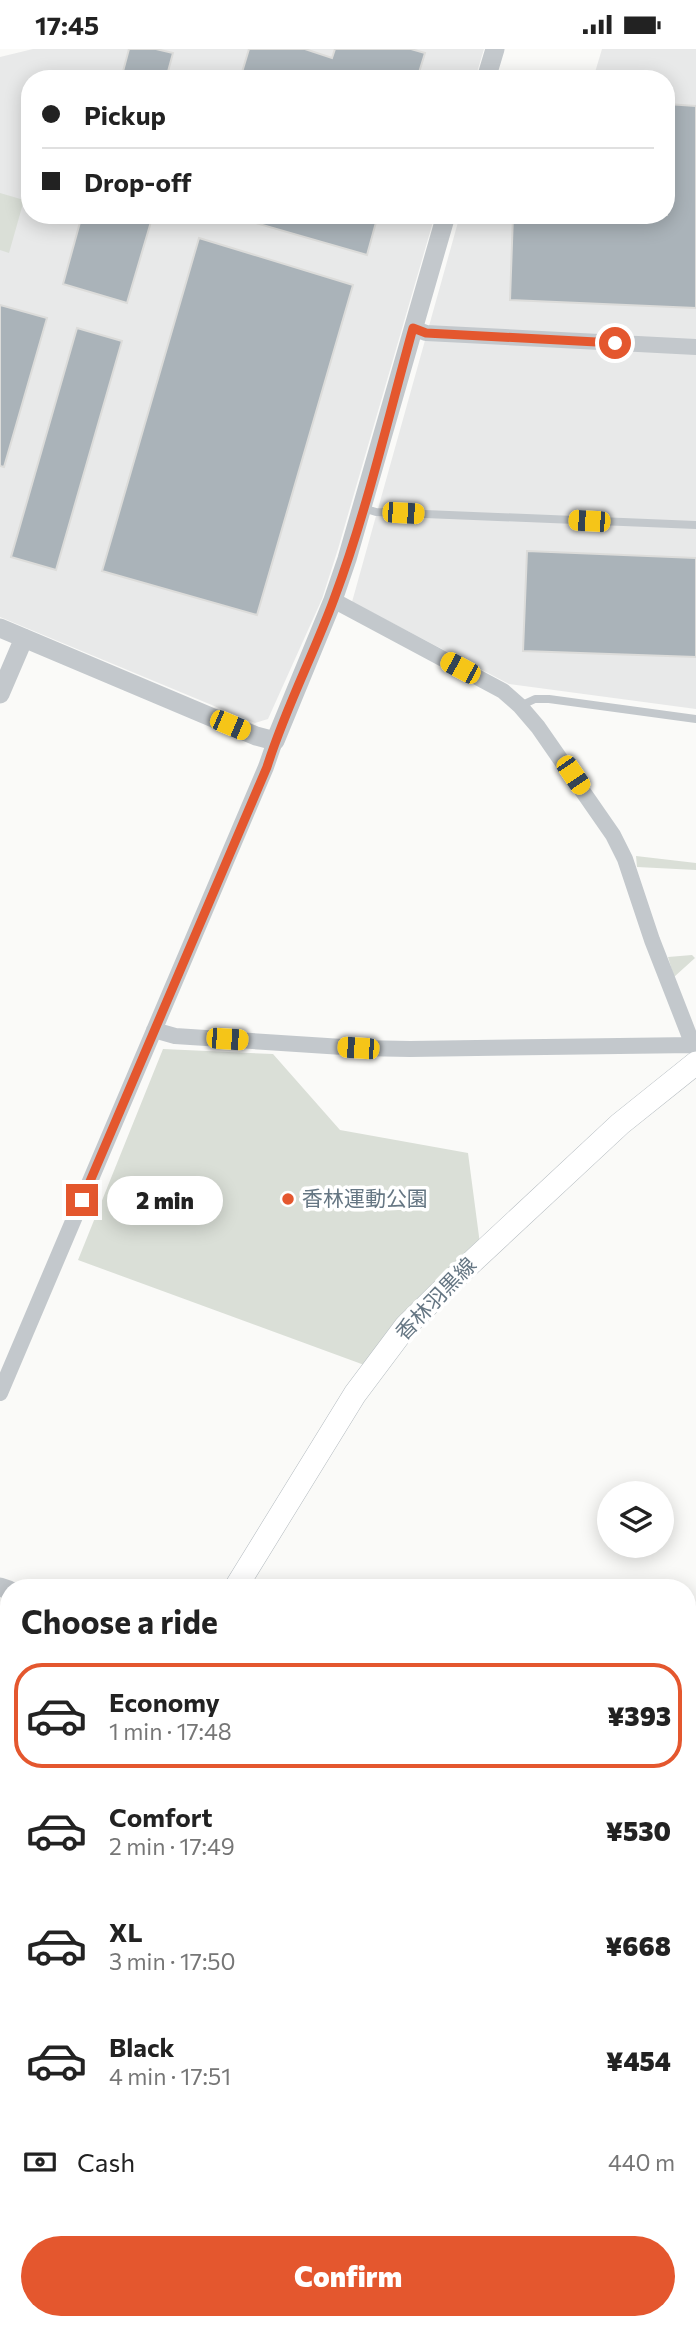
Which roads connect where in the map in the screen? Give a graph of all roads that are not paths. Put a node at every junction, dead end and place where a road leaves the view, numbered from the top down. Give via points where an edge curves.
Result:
1 (495, 49) edge
2 (489, 70) edge
3 (443, 224) edge
4 (413, 328) junction
5 (696, 347) edge
6 (363, 508) junction
7 (696, 525) edge
8 (333, 600) junction
9 (0, 628) edge
10 (24, 638) junction
11 (0, 694) edge
12 (520, 706) junction
13 (696, 719) edge
14 (275, 741) junction
15 (155, 1030) junction
16 (695, 1052) edge
17 (0, 1393) edge
18 (241, 1579) edge

1 - 2 street
3 - 4 street
4 - 5 street via 426,333
4 - 6 street
6 - 7 lane
6 - 8 street
8 - 12 street via 503,691
8 - 14 street
9 - 10 street
10 - 11 street
10 - 14 street
12 - 13 lane via 549,699
12 - 16 street via 562,758 613,835
14 - 15 street
15 - 16 street via 175,1036 358,1048
15 - 17 street
16 - 18 main road, 香林羽黒線 via 406,1326 355,1394

